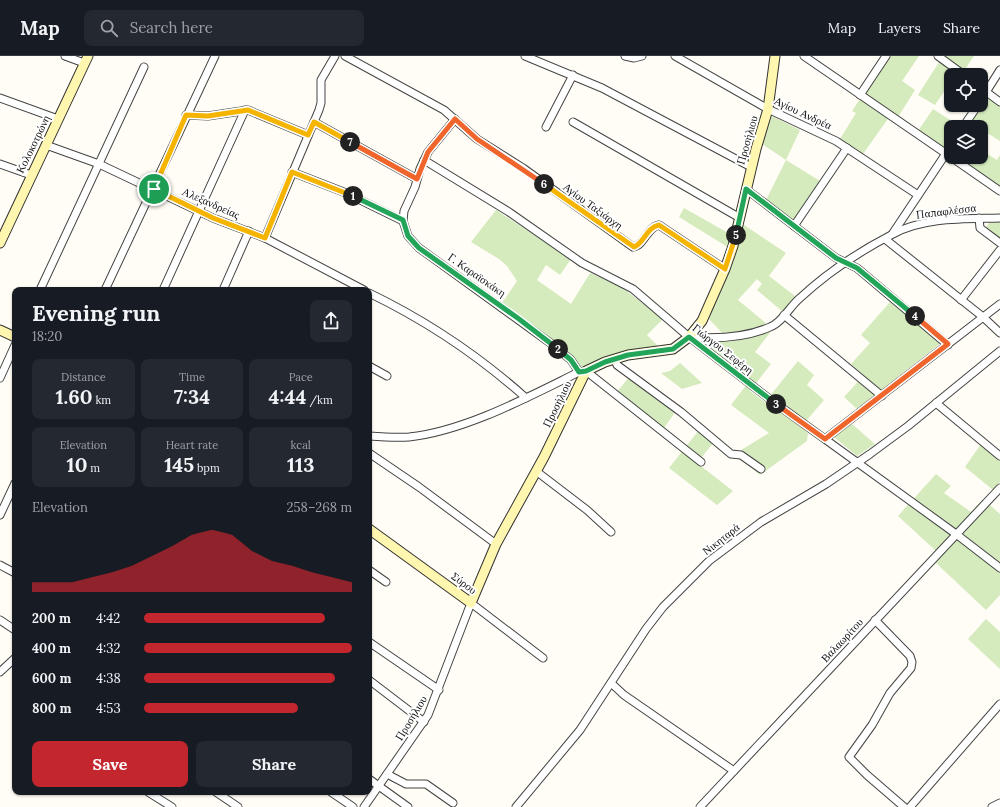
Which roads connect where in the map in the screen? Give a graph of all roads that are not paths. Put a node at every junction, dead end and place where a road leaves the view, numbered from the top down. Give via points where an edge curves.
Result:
1 (65, 56) edge
2 (215, 56) edge
3 (335, 56) edge
4 (345, 56) edge
5 (525, 56) edge
6 (624, 56) edge
7 (642, 56) edge
8 (675, 56) edge
9 (775, 56) edge
10 (804, 56) edge
11 (886, 56) edge
12 (938, 56) edge
13 (86, 60) edge
14 (144, 67) dead end
15 (954, 68) edge
16 (1000, 70) edge
17 (573, 75) junction
18 (988, 85) edge
19 (988, 93) edge
20 (860, 95) junction
21 (0, 98) edge
22 (1000, 102) edge
23 (768, 109) junction
24 (245, 110) junction
25 (186, 115) junction
26 (58, 119) junction
27 (455, 119) junction
28 (314, 122) junction
29 (573, 122) dead end
30 (546, 127) dead end
31 (308, 135) junction
32 (46, 145) junction
33 (847, 148) junction
34 (944, 153) edge
35 (424, 160) junction
36 (944, 162) edge
37 (0, 164) edge
38 (99, 164) junction
39 (961, 164) edge
40 (751, 168) junction
41 (292, 172) junction
42 (31, 175) junction
43 (417, 179) junction
44 (154, 189) junction
45 (746, 189) junction
46 (1000, 191) edge
47 (918, 195) junction
48 (199, 211) junction
49 (740, 218) junction
50 (979, 218) junction
51 (1000, 218) edge
52 (403, 220) junction
53 (794, 226) junction
54 (249, 231) junction
55 (893, 234) junction
56 (265, 238) junction
57 (885, 238) junction
58 (1, 239) edge
59 (1000, 244) edge
60 (1000, 250) edge
61 (845, 263) junction
62 (725, 269) junction
63 (41, 287) edge
64 (106, 287) edge
65 (164, 287) edge
66 (224, 287) edge
67 (355, 287) edge
68 (372, 295) edge
69 (961, 300) junction
70 (1000, 304) edge
71 (784, 315) junction
72 (983, 317) junction
73 (0, 330) edge
74 (1000, 334) edge
75 (12, 336) edge
76 (689, 337) junction
77 (948, 344) junction
78 (1000, 351) edge
79 (12, 352) edge
80 (616, 359) junction
81 (372, 368) edge
82 (583, 371) junction
83 (387, 376) dead end
84 (0, 378) edge
85 (882, 396) junction
86 (526, 398) junction
87 (936, 403) junction
88 (372, 436) edge
89 (825, 439) junction
90 (372, 455) edge
91 (1000, 456) edge
92 (701, 462) dead end
93 (857, 463) junction
94 (761, 469) dead end
95 (536, 471) junction
96 (1000, 488) edge
97 (12, 491) edge
98 (0, 515) edge
99 (372, 531) edge
100 (611, 532) dead end
101 (956, 534) junction
102 (496, 544) junction
103 (0, 565) edge
104 (1000, 568) edge
105 (12, 571) edge
106 (372, 572) edge
107 (386, 582) dead end
108 (472, 603) junction
109 (0, 620) edge
110 (875, 620) junction
111 (12, 628) edge
112 (372, 644) edge
113 (543, 658) dead end
114 (12, 661) edge
115 (0, 672) edge
116 (372, 682) edge
117 (611, 683) junction
118 (439, 690) junction
119 (1000, 704) edge
120 (424, 722) junction
121 (734, 771) junction
122 (387, 774) junction
123 (372, 781) edge
124 (379, 786) junction
125 (153, 795) edge
126 (220, 795) edge
127 (335, 795) edge
128 (453, 803) dead end
129 (1000, 803) edge
130 (172, 807) edge
131 (238, 807) edge
132 (353, 807) edge
133 (364, 807) edge
134 (408, 807) edge
135 (516, 807) edge
136 (700, 807) edge
137 (904, 807) edge
138 (910, 807) edge
139 (992, 807) edge

1 - 13 street
2 - 25 street
3 - 28 street via 322,77 321,103
4 - 27 street, Αγίου Ταξιάρχη via 437,105
5 - 17 street
6 - 7 street
8 - 23 street, Αγίου Ανδρέα
9 - 23 street, Προσήλιου
10 - 20 street
11 - 20 street
12 - 15 street
13 - 26 street, Κολοκοτρώνη
14 - 38 street
16 - 18 street
17 - 30 street
17 - 40 street
19 - 22 street
20 - 34 street
21 - 26 street
23 - 33 street, Αγίου Ανδρέα
23 - 40 street, Προσήλιου
24 - 25 street via 208,116
24 - 31 street
24 - 48 street
25 - 44 street
26 - 32 street, Κολοκοτρώνη
27 - 35 street via 436,140
27 - 62 street, Αγίου Ταξιάρχη via 477,139 523,168 632,247 638,245 654,226 659,225
28 - 31 street
28 - 43 street
29 - 49 street
31 - 41 street
32 - 38 street, Αλεξανδρείας
32 - 42 street, Κολοκοτρώνη
33 - 47 street, Αγίου Ανδρέα
33 - 53 street
35 - 43 street
35 - 76 street, Γιώργου Σεφέρη via 509,212 582,263 633,290
36 - 47 street
37 - 42 street
38 - 44 street, Αλεξανδρείας
38 - 63 street
39 - 46 street
40 - 45 street, Προσήλιου
41 - 52 street
41 - 56 street
42 - 58 street, Κολοκοτρώνη
43 - 52 street
44 - 48 street, Αλεξανδρείας
44 - 64 street
45 - 49 street, Προσήλιου
45 - 53 street
47 - 55 street
48 - 54 street, Αλεξανδρείας
48 - 65 street
49 - 62 street, Προσήλιου
50 - 51 street, Παπαφλέσσα
50 - 55 street, Παπαφλέσσα via 926,223
50 - 59 street via 980,228
52 - 82 street, Γ. Καραϊσκάκη via 408,236 419,248 553,345
53 - 61 street
54 - 56 street, Αλεξανδρείας
54 - 66 street
55 - 57 street, Παπαφλέσσα
56 - 67 street, Αλεξανδρείας
57 - 61 street, Παπαφλέσσα
57 - 69 street
60 - 69 street
61 - 71 street, Παπαφλέσσα via 801,297
61 - 77 street via 857,268
62 - 76 street, Προσήλιου via 706,314
68 - 86 street via 456,344
69 - 72 street
70 - 72 street
71 - 76 street, Παπαφλέσσα via 770,327 740,335
71 - 85 street
72 - 74 street
72 - 77 street
73 - 75 street
76 - 80 street, Προσήλιου via 669,350
76 - 89 street, Γιώργου Σεφέρη
77 - 85 street
78 - 87 street, Νικηταρά
79 - 84 street
80 - 82 street, Προσήλιου
80 - 94 street via 617,366 732,454 741,455
81 - 83 street
82 - 86 street
82 - 92 street, Γ. Καραϊσκάκη
82 - 95 street, Προσήλιου
85 - 89 street
86 - 88 street via 459,424 423,434 408,437
87 - 91 street
87 - 93 street, Νικηταρά
89 - 93 street, Γιώργου Σεφέρη
90 - 102 street
93 - 101 street, Γιώργου Σεφέρη
93 - 117 street, Νικηταρά via 761,522 709,561 663,607
95 - 100 street
95 - 102 street, Προσήλιου
96 - 101 street, Βαλαωρίτου
97 - 98 street
99 - 108 street, Σύρου
101 - 104 street, Γιώργου Σεφέρη
101 - 110 street, Βαλαωρίτου
102 - 108 street, Προσήλιου
103 - 105 street
106 - 107 street
108 - 113 street, Σύρου
108 - 118 street, Προσήλιου
109 - 111 street
110 - 121 street, Βαλαωρίτου
110 - 137 street via 910,656 911,668 890,693 872,725 849,757
112 - 118 street
114 - 115 street
116 - 120 street
117 - 121 street via 624,695
117 - 135 street, Νικηταρά via 580,730
118 - 120 street, Προσήλιου
119 - 138 street
120 - 122 street, Προσήλιου
121 - 136 street, Βαλαωρίτου
122 - 124 street, Προσήλιου
122 - 128 street via 406,784 426,784
123 - 124 street
124 - 133 street, Προσήλιου
124 - 134 street
125 - 130 street
126 - 131 street
127 - 132 street
129 - 139 street

